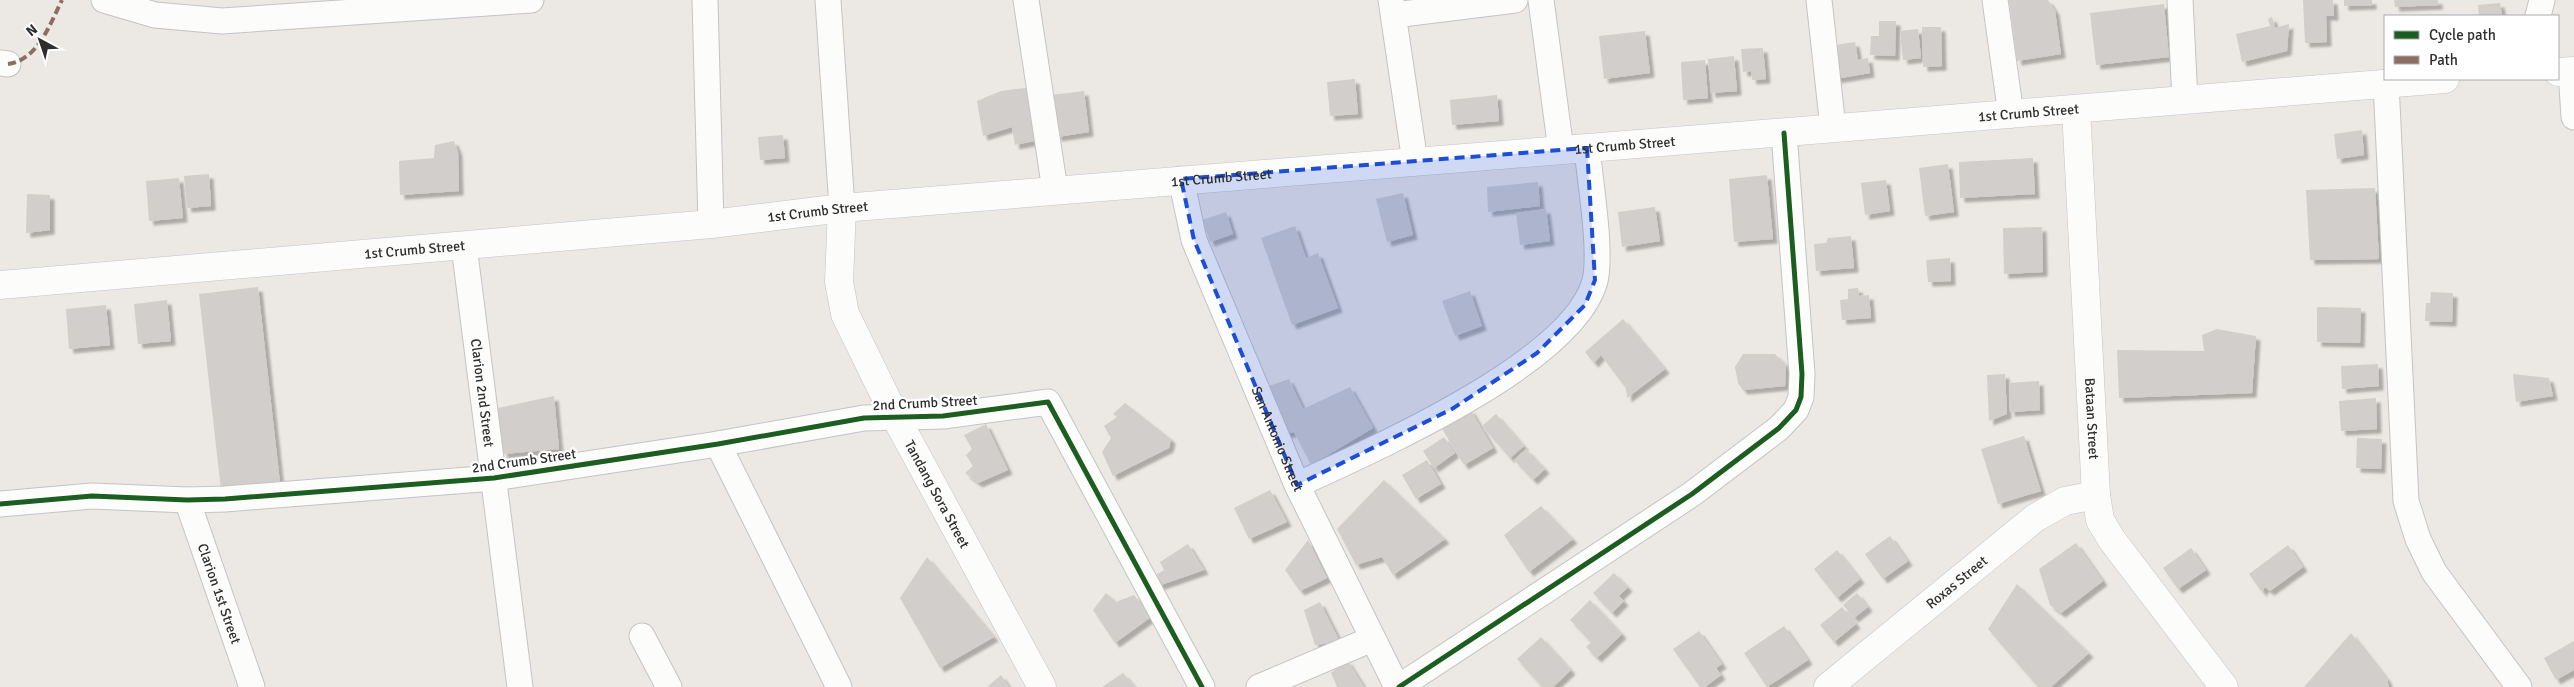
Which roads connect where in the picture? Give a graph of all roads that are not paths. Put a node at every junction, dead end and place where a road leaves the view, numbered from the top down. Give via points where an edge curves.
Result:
1 (104, 0) edge
2 (530, 0) edge
3 (705, 0) edge
4 (828, 0) edge
5 (1026, 0) edge
6 (1515, 0) edge
7 (1541, 0) edge
8 (1819, 0) edge
9 (1995, 0) edge
10 (2180, 0) edge
11 (2542, 0) edge
12 (494, 2) edge
13 (1392, 7) edge
14 (2538, 15) edge
15 (2568, 71) edge
16 (2430, 80) edge
17 (2386, 83) junction
18 (2185, 100) junction
19 (2076, 110) junction
20 (2011, 115) junction
21 (2574, 117) edge
22 (1833, 128) junction
23 (1784, 133) junction
24 (1574, 149) junction
25 (1415, 162) junction
26 (1181, 179) junction
27 (1056, 190) junction
28 (842, 208) junction
29 (712, 224) junction
30 (464, 246) junction
31 (0, 285) edge
32 (895, 416) junction
33 (718, 444) junction
34 (494, 478) junction
35 (1298, 485) junction
36 (2096, 495) junction
37 (187, 500) junction
38 (0, 504) edge
39 (642, 636) dead end
40 (1372, 639) junction
41 (1838, 684) edge
42 (252, 687) edge
43 (520, 687) edge
44 (669, 687) edge
45 (839, 687) edge
46 (1042, 687) edge
47 (1202, 687) edge
48 (1259, 687) edge
49 (1398, 687) edge
50 (2224, 687) edge
51 (2519, 687) edge

1 - 12 street via 155,15 222,20
2 - 12 street
3 - 29 street
4 - 28 street
5 - 27 street
6 - 13 street
7 - 24 street
8 - 22 street
9 - 20 street
10 - 18 street
11 - 14 street
13 - 25 street
15 - 21 street
16 - 17 main road, 1st Crumb Street
17 - 18 main road, 1st Crumb Street
17 - 51 street via 2406,501 2418,540 2434,572
18 - 19 main road, 1st Crumb Street
19 - 20 main road, 1st Crumb Street
19 - 36 main road, Bataan Street
20 - 22 main road, 1st Crumb Street
22 - 23 main road, 1st Crumb Street
23 - 24 main road, 1st Crumb Street
23 - 49 street via 1802,374 1801,397 1796,410 1779,428 1692,494
24 - 25 main road, 1st Crumb Street
24 - 35 street via 1596,253 1595,280 1585,305 1537,352 1460,404
25 - 26 main road, 1st Crumb Street
26 - 27 main road, 1st Crumb Street
26 - 35 street, San Antonio Street via 1194,240
27 - 28 main road, 1st Crumb Street
28 - 29 main road, 1st Crumb Street
28 - 32 main road, Tandang Sora Street via 839,282 845,314
29 - 30 main road, 1st Crumb Street
30 - 31 main road, 1st Crumb Street
30 - 34 street, Clarion 2nd Street
32 - 33 street, 2nd Crumb Street via 830,423
32 - 46 main road, Tandang Sora Street
32 - 47 street, 2nd Crumb Street via 943,416 1048,402
33 - 34 street, 2nd Crumb Street
33 - 45 street
34 - 37 street, 2nd Crumb Street
34 - 43 street, Clarion 2nd Street
35 - 40 street, San Antonio Street
36 - 41 main road, Roxas Street via 2065,501 2035,518
36 - 50 main road, Bataan Street via 2100,520 2112,540
37 - 38 street, 2nd Crumb Street via 92,496
37 - 42 street, Clarion 1st Street
39 - 44 street
40 - 48 street
40 - 49 street, San Antonio Street

